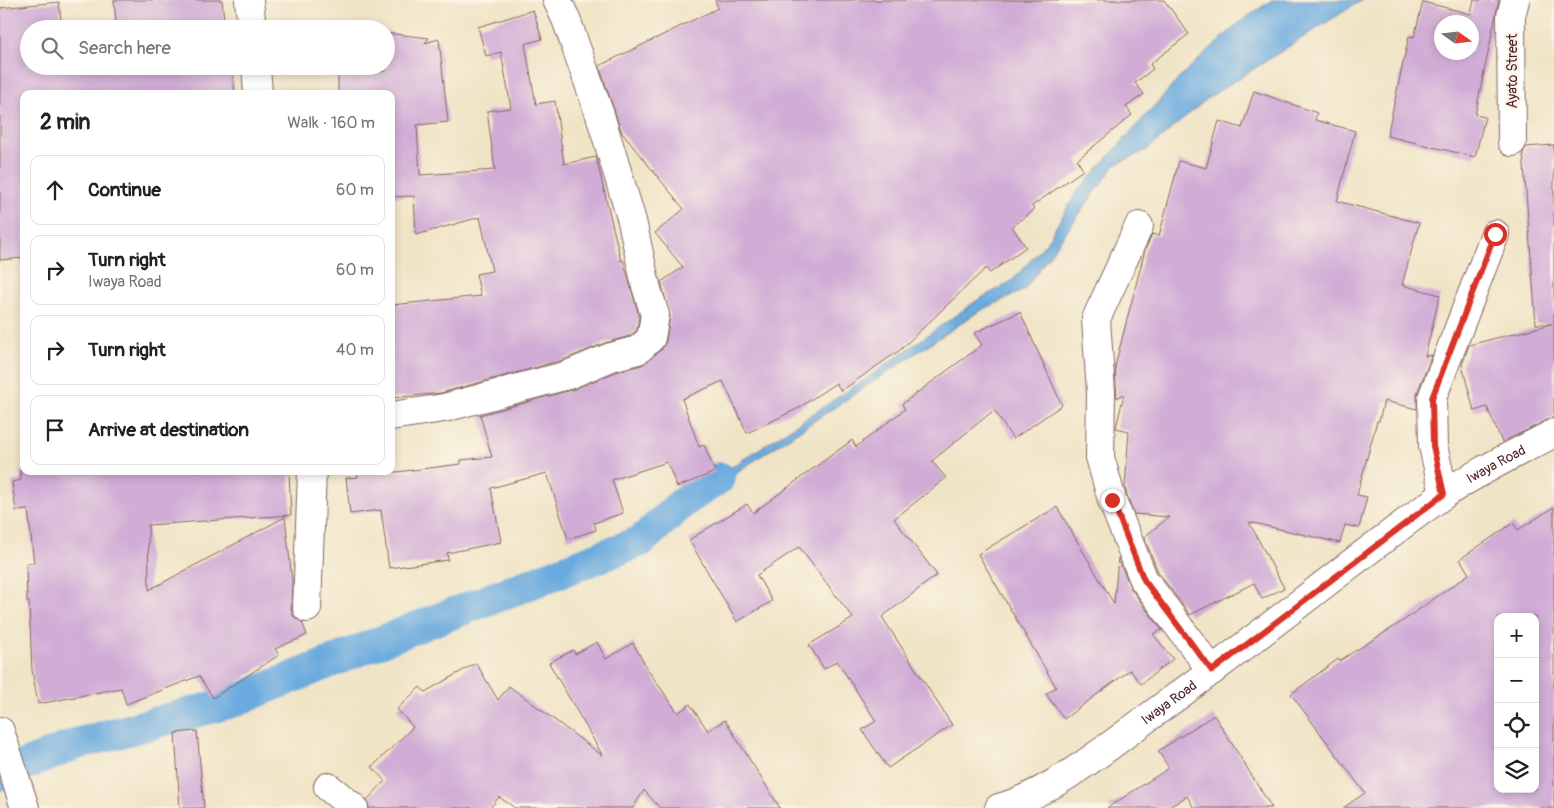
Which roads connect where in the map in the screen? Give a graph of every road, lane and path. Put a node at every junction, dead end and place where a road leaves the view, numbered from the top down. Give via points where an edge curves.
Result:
1 (250, 0) edge
2 (557, 0) edge
3 (1515, 0) edge
4 (251, 20) edge
5 (257, 75) edge
6 (258, 90) edge
7 (1512, 142) dead end
8 (1139, 226) dead end
9 (1495, 234) dead end
10 (395, 415) edge
11 (1554, 433) edge
12 (312, 475) edge
13 (1444, 494) junction
14 (307, 608) dead end
15 (1212, 671) junction
16 (0, 731) edge
17 (328, 787) dead end
18 (25, 808) edge
19 (354, 808) edge
20 (999, 808) edge

1 - 4 street
2 - 10 street via 596,106 632,221 655,315 651,338 638,350 568,375 453,406
3 - 7 street, Ayato Street via 1512,16
5 - 6 street
8 - 15 street via 1096,319 1101,392 1100,457 1112,500 1144,580
9 - 13 street via 1432,398 1433,446
11 - 13 street, Iwaya Road
12 - 14 street
13 - 15 street, Iwaya Road
15 - 20 street, Iwaya Road via 1048,788
16 - 18 street
17 - 19 street

